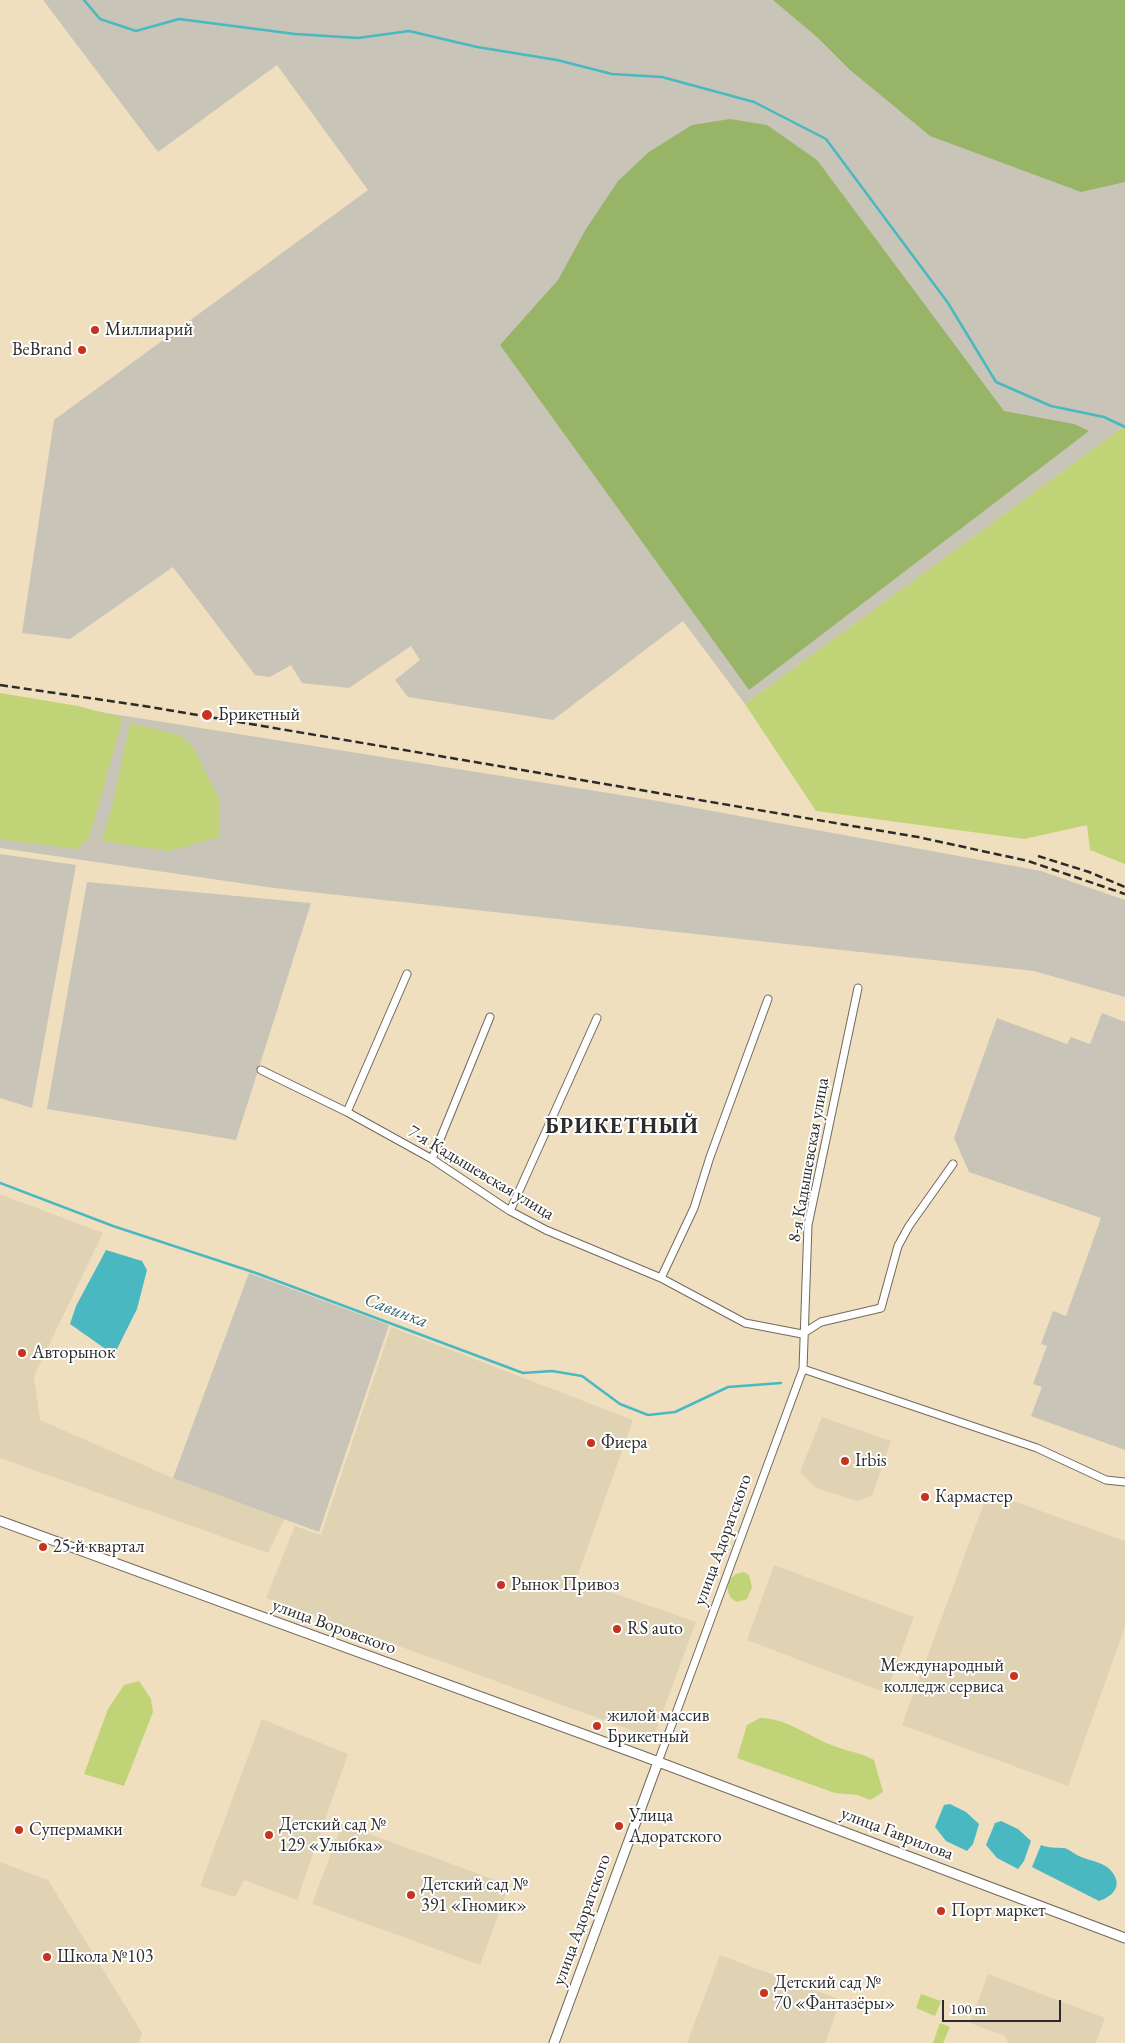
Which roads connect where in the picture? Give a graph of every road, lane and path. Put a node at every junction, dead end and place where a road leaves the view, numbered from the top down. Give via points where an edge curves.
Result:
1 (407, 974) dead end
2 (858, 988) dead end
3 (768, 999) dead end
4 (490, 1017) dead end
5 (597, 1018) dead end
6 (260, 1070) dead end
7 (347, 1112) junction
8 (432, 1159) junction
9 (953, 1164) dead end
10 (510, 1211) junction
11 (661, 1278) junction
12 (802, 1334) junction
13 (803, 1369) junction
14 (1125, 1482) edge
15 (0, 1521) edge
16 (658, 1762) junction
17 (1125, 1938) edge
18 (554, 2043) edge

1 - 7 street
2 - 12 street, 8-я Кадышевская улица via 808,1224
3 - 11 street via 694,1208
4 - 8 street
5 - 10 street
6 - 7 street, 7-я Кадышевская улица
7 - 8 street, 7-я Кадышевская улица
8 - 10 street, 7-я Кадышевская улица
9 - 12 street via 898,1246 881,1308 820,1322
10 - 11 street, 7-я Кадышевская улица via 546,1230
11 - 12 street, 7-я Кадышевская улица via 746,1323
12 - 13 street, 8-я Кадышевская улица
13 - 14 street via 1037,1448 1106,1480
13 - 16 street, улица Адоратского
15 - 16 street, улица Воровского
16 - 17 street, улица Гаврилова
16 - 18 street, улица Адоратского

